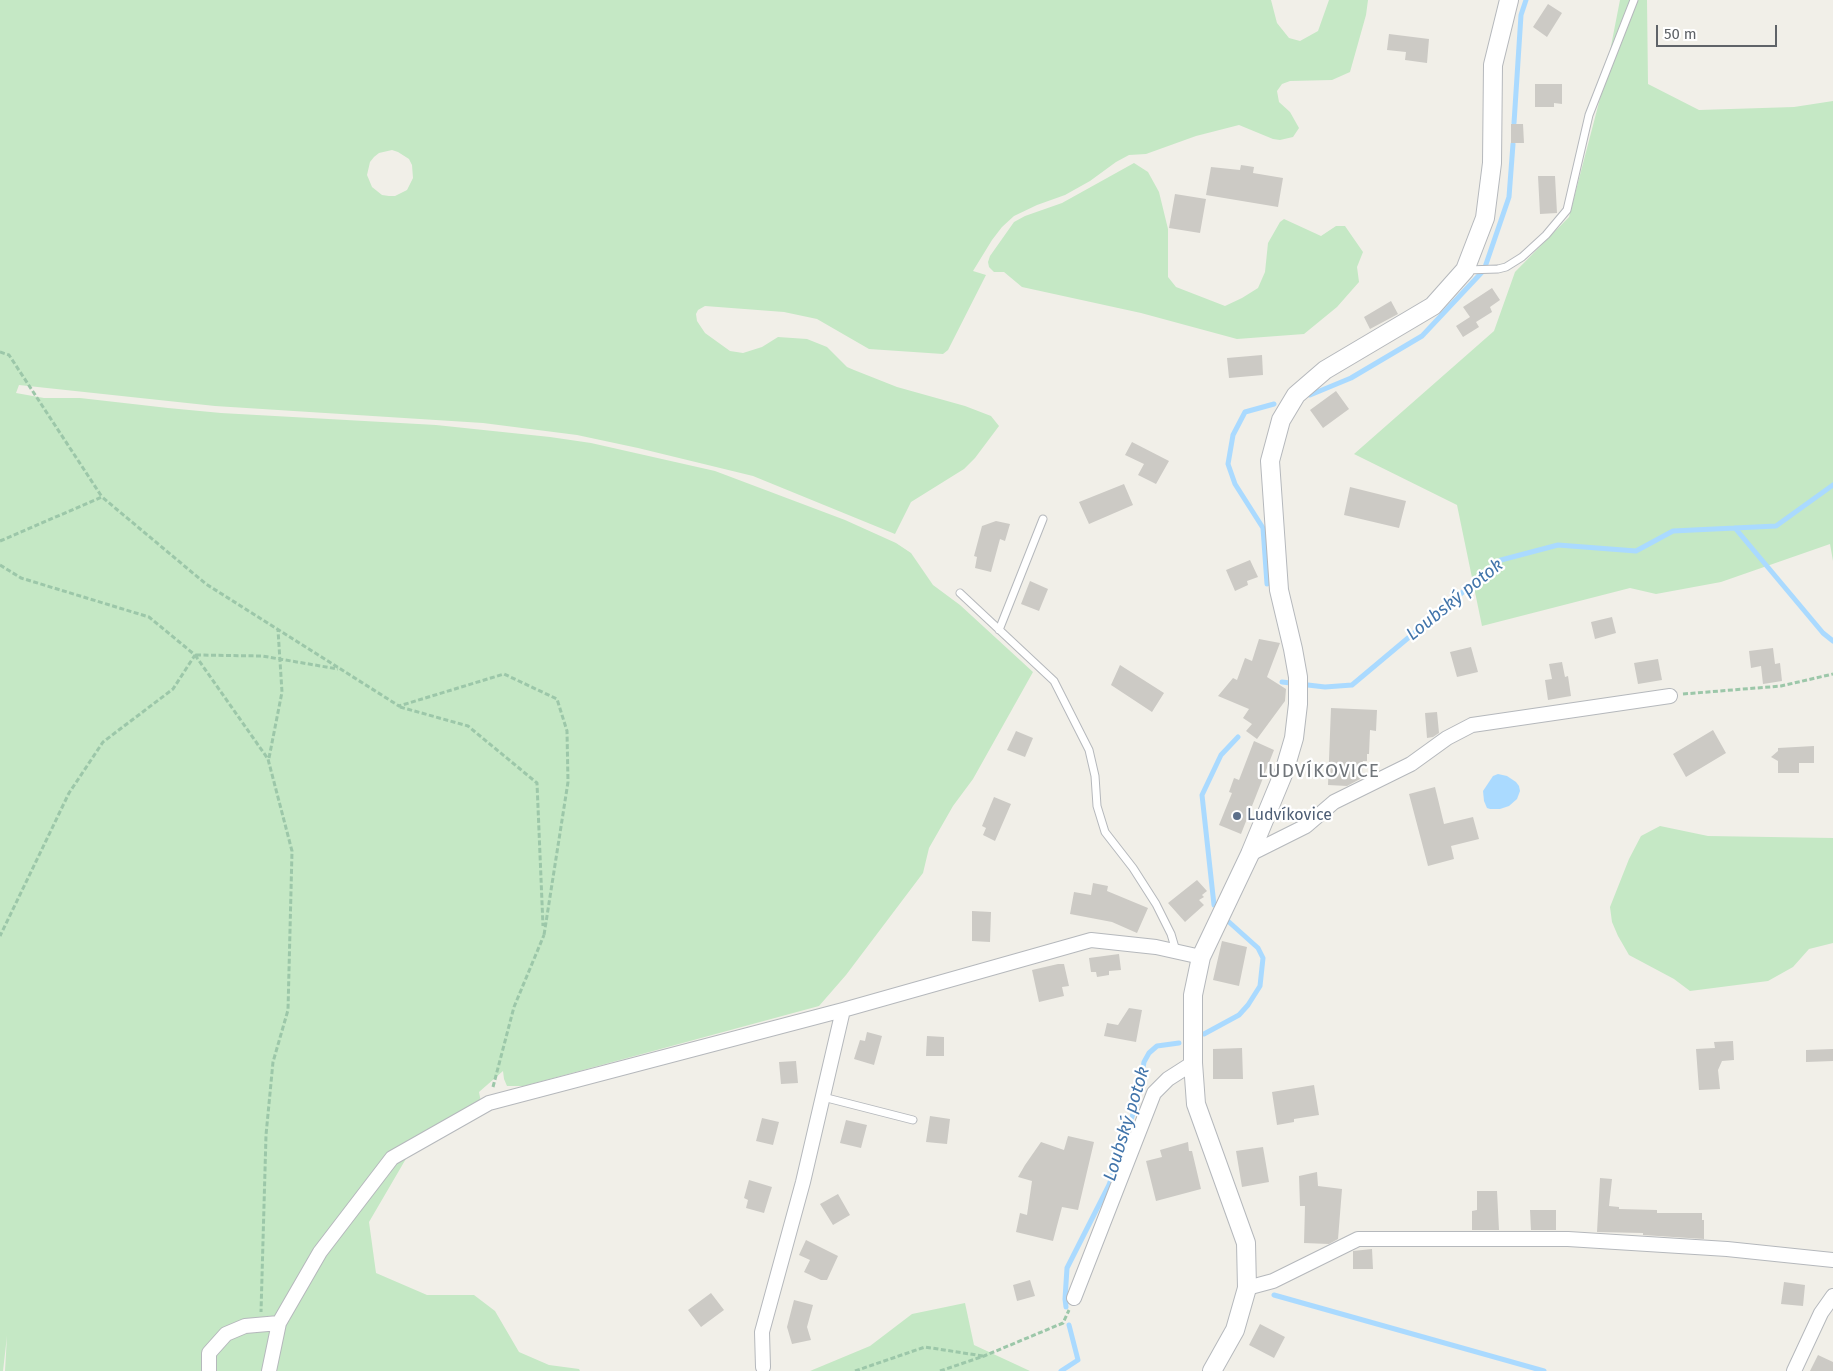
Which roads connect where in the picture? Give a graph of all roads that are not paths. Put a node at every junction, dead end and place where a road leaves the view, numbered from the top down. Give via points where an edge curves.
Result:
1 (1509, 0) edge
2 (1634, 0) edge
3 (1471, 270) junction
4 (1043, 519) dead end
5 (960, 593) dead end
6 (999, 630) junction
7 (1670, 696) road end
8 (1250, 854) junction
9 (1176, 951) junction
10 (1201, 957) junction
11 (843, 1010) junction
12 (1193, 1063) junction
13 (824, 1097) junction
14 (913, 1120) dead end
15 (1833, 1260) edge
16 (1247, 1288) junction
17 (1833, 1296) edge
18 (1074, 1298) road end
19 (279, 1323) junction
20 (763, 1367) dead end
21 (209, 1371) edge
22 (269, 1371) edge
23 (1212, 1371) edge
24 (1794, 1371) edge

1 - 3 street via 1493,65 1492,163 1485,218
2 - 3 lane via 1589,115 1566,210 1522,257 1506,267
3 - 8 street via 1433,306 1325,370 1296,395 1281,420 1270,461 1279,590 1293,649 1298,704 1294,738 1286,764
4 - 6 lane
5 - 6 lane
6 - 9 lane via 1054,681 1089,750 1097,806 1105,832 1156,904
7 - 8 street via 1472,725 1447,738 1411,764 1334,802 1306,826
8 - 10 street
9 - 10 street
9 - 11 street via 1091,940
10 - 12 street via 1192,995
11 - 13 street
11 - 19 street via 489,1103 392,1158 320,1252
12 - 16 street via 1196,1104 1246,1243
12 - 18 street via 1168,1079 1154,1093
13 - 14 lane
13 - 20 street via 762,1332
15 - 16 street via 1727,1249 1568,1239 1358,1239 1274,1281
16 - 23 street via 1234,1330
17 - 24 street via 1821,1313
19 - 21 street via 245,1326 226,1334 209,1353
19 - 22 street

